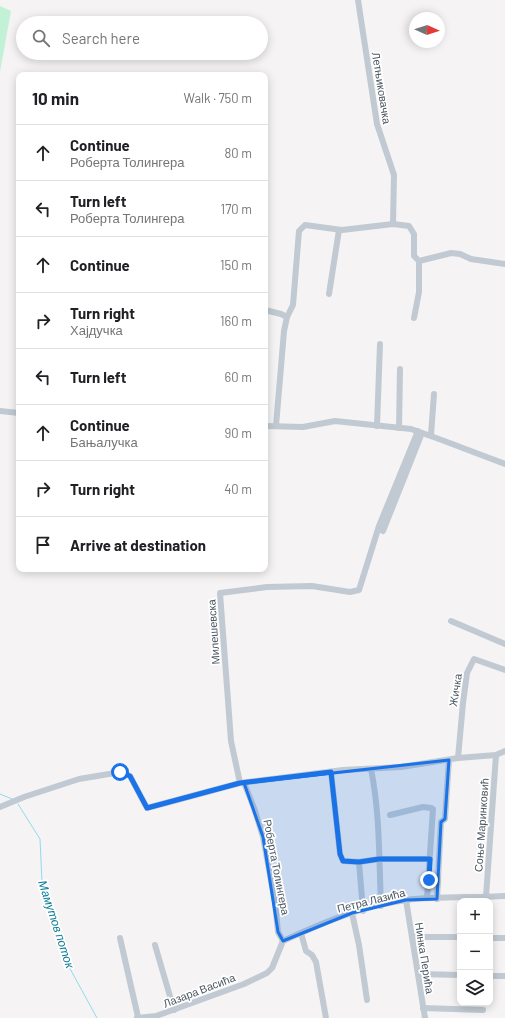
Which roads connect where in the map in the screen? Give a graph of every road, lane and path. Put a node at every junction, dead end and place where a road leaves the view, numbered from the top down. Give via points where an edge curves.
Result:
1 (358, 0) edge
2 (393, 224) junction
3 (340, 230) junction
4 (419, 261) junction
5 (505, 264) edge
6 (329, 294) dead end
7 (268, 311) edge
8 (287, 317) junction
9 (414, 318) dead end
10 (380, 344) dead end
11 (400, 370) dead end
12 (434, 394) dead end
13 (0, 411) edge
14 (16, 413) edge
15 (268, 426) edge
16 (276, 426) junction
17 (377, 426) junction
18 (399, 428) junction
19 (420, 432) junction
20 (431, 435) junction
21 (505, 464) edge
22 (451, 621) dead end
23 (505, 644) edge
24 (505, 670) edge
25 (505, 743) edge
26 (505, 751) edge
27 (496, 755) junction
28 (458, 758) junction
29 (449, 760) junction
30 (371, 768) junction
31 (331, 772) junction
32 (242, 783) junction
33 (0, 807) edge
34 (390, 815) dead end
35 (379, 859) junction
36 (430, 859) junction
37 (359, 862) junction
38 (505, 896) edge
39 (486, 897) junction
40 (427, 898) junction
41 (437, 899) junction
42 (406, 900) junction
43 (381, 906) junction
44 (363, 911) junction
45 (352, 913) junction
46 (301, 933) junction
47 (412, 937) junction
48 (120, 938) dead end
49 (457, 938) edge
50 (493, 938) edge
51 (505, 938) edge
52 (283, 942) junction
53 (155, 945) dead end
54 (418, 974) junction
55 (457, 975) edge
56 (493, 976) edge
57 (505, 976) edge
58 (367, 1000) dead end
59 (423, 1008) junction
60 (482, 1010) dead end
61 (171, 1013) edge
62 (138, 1018) edge
63 (326, 1018) edge
64 (425, 1018) edge

1 - 2 street, Летњиковачка via 377,124 394,175
2 - 3 street
2 - 4 street via 409,226 414,234 414,256
3 - 6 street
3 - 8 street via 305,225 299,231 293,305
4 - 5 street via 451,253
4 - 9 street via 419,292
7 - 8 street
8 - 16 street
10 - 17 street
11 - 18 street
12 - 20 street
13 - 14 street
15 - 16 street
16 - 17 street via 311,426 335,421
17 - 18 street
18 - 19 street
19 - 20 street
19 - 32 street, Милешевска via 383,530 379,528 359,590 350,592 312,586 267,587 220,593 231,741
20 - 21 street
22 - 23 street
24 - 28 street, Жичка via 474,659 467,673
25 - 26 street
26 - 27 street
27 - 28 street
27 - 39 street, Соње Маринковић
28 - 29 street
29 - 30 street via 401,767
29 - 41 street via 446,819 441,822
30 - 31 street
30 - 35 street via 375,790
31 - 32 street
31 - 37 street via 341,858 344,862
32 - 33 street via 147,808 130,776 120,772 79,779
32 - 52 street, Роберта Толингера via 254,808 263,837 278,932
34 - 36 street via 432,808
35 - 36 street
35 - 37 street
35 - 43 street
36 - 40 street
37 - 44 street
38 - 39 street, Петра Лазића
39 - 41 street, Петра Лазића
40 - 41 street, Петра Лазића
40 - 42 street, Петра Лазића
42 - 43 street, Петра Лазића
42 - 47 street, Нинка Перића
43 - 44 street, Петра Лазића
44 - 45 street, Петра Лазића
45 - 46 street, Петра Лазића
45 - 58 street
46 - 52 street, Петра Лазића
46 - 63 street via 306,951 316,962
47 - 49 street
47 - 54 street, Нинка Перића
48 - 62 street
50 - 51 street
52 - 61 street, Лазара Васића via 272,968 267,973
53 - 61 street
54 - 55 street
54 - 59 street, Нинка Перића
56 - 57 street
59 - 60 street
59 - 64 street, Нинка Перића
61 - 62 street, Лазара Васића

